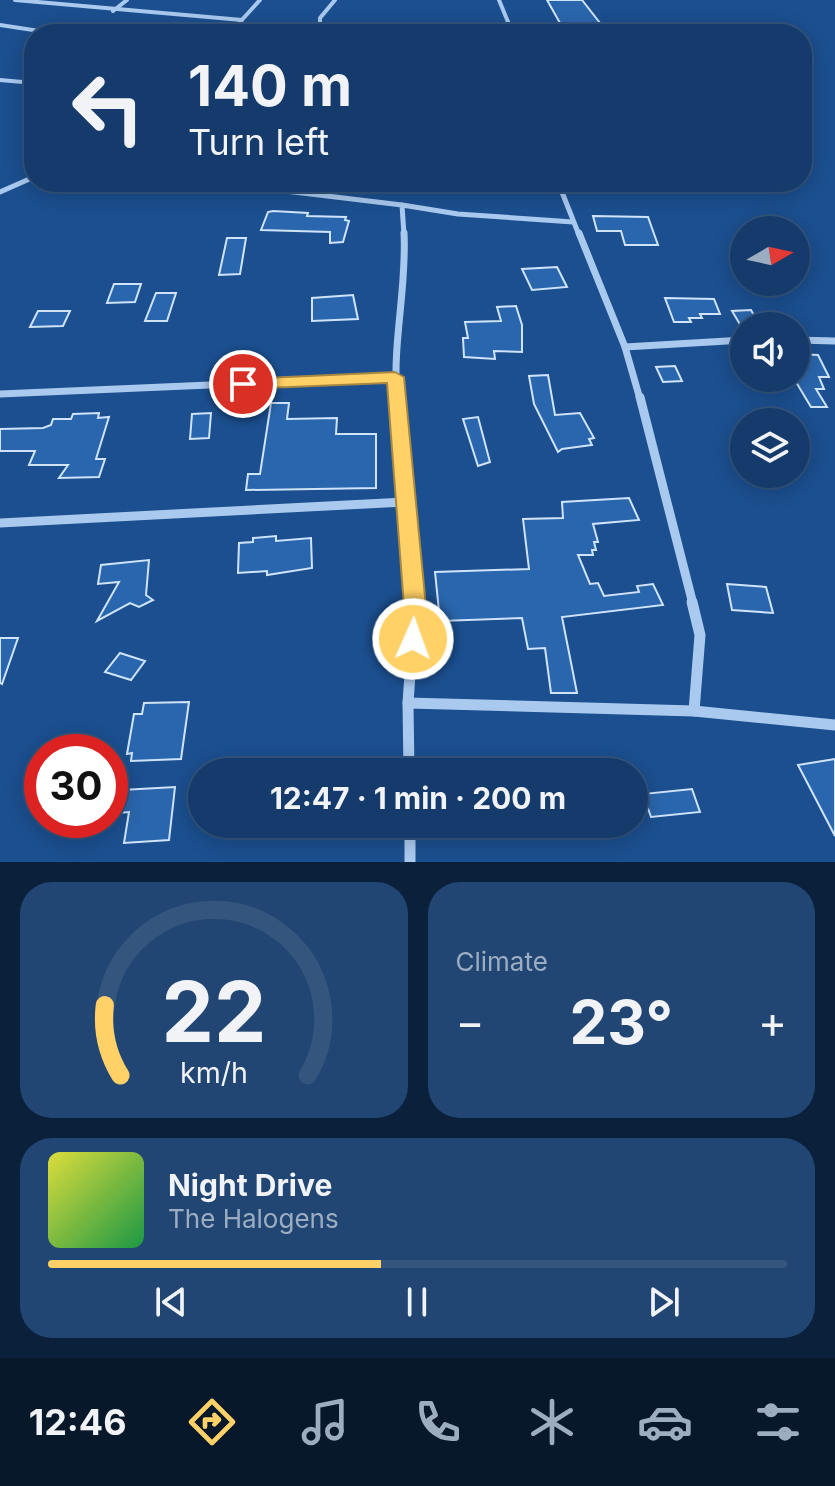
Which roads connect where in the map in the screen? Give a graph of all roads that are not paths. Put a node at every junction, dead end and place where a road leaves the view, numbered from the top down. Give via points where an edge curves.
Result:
1 (15, 0) edge
2 (127, 0) edge
3 (260, 0) edge
4 (335, 0) edge
5 (499, 0) edge
6 (113, 11) junction
7 (242, 20) junction
8 (238, 24) edge
9 (320, 24) edge
10 (509, 24) edge
11 (0, 25) edge
12 (24, 29) edge
13 (0, 80) edge
14 (24, 81) edge
15 (24, 181) edge
16 (0, 192) edge
17 (293, 192) edge
18 (562, 192) edge
19 (402, 205) junction
20 (573, 222) junction
21 (810, 340) edge
22 (730, 341) edge
23 (835, 341) edge
24 (625, 347) junction
25 (395, 377) junction
26 (0, 394) edge
27 (405, 502) junction
28 (0, 523) edge
29 (408, 703) junction
30 (694, 711) junction
31 (835, 725) edge
32 (409, 758) edge
33 (410, 838) edge
34 (410, 862) edge

1 - 6 street
2 - 6 street
3 - 7 street
4 - 9 street
5 - 10 street
6 - 7 street
7 - 8 street
11 - 12 street
13 - 14 street
15 - 16 street
17 - 19 street
18 - 20 street
19 - 20 street
19 - 25 street via 405,255
20 - 24 street
21 - 23 street
22 - 24 street
24 - 30 street via 700,635
25 - 26 street
25 - 27 street
27 - 28 street
27 - 29 street via 415,607
29 - 30 street
29 - 32 street
30 - 31 street
33 - 34 street

